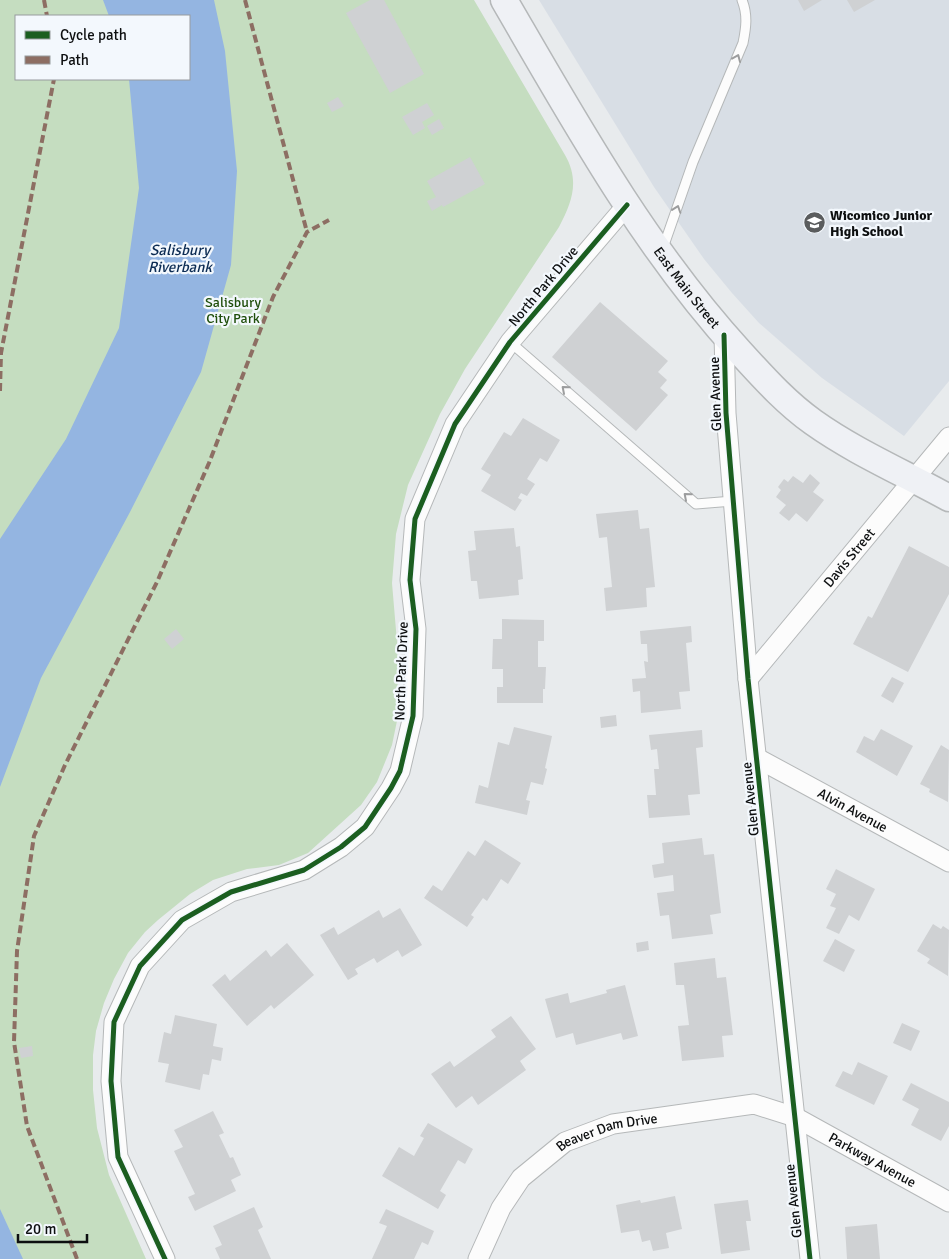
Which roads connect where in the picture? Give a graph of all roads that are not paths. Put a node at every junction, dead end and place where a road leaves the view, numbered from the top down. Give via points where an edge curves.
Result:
1 (504, 0) edge
2 (742, 0) edge
3 (627, 205) junction
4 (661, 255) junction
5 (724, 335) junction
6 (510, 342) junction
7 (949, 437) edge
8 (915, 479) junction
9 (949, 498) edge
10 (733, 501) junction
11 (748, 679) junction
12 (757, 758) junction
13 (949, 862) edge
14 (796, 1117) junction
15 (949, 1202) edge
16 (165, 1259) edge
17 (478, 1259) edge
18 (810, 1259) edge

1 - 3 main road, East Main Street
4 -> 2 lane via 693,162 743,43 747,24
3 - 4 main road, East Main Street
3 - 6 street, North Park Drive
4 - 5 main road, East Main Street
5 - 8 main road, East Main Street via 780,395 813,422 849,446
5 - 10 street, Glen Avenue
10 -> 6 lane via 696,504
6 - 16 street, North Park Drive via 455,424 415,519 410,580 416,629 413,716 400,771 391,788 365,827 341,847 304,870 231,892 182,920 140,966 114,1022 111,1081 118,1157
7 - 8 street, Davis Street
8 - 9 main road, East Main Street
8 - 11 street, Davis Street
10 - 11 street, Glen Avenue
11 - 12 street, Glen Avenue
12 - 13 street, Alvin Avenue
12 - 14 street, Glen Avenue
14 - 15 street, Parkway Avenue
14 - 17 street, Beaver Dam Drive via 754,1104 612,1124 565,1142 521,1178 501,1208
14 - 18 street, Glen Avenue

